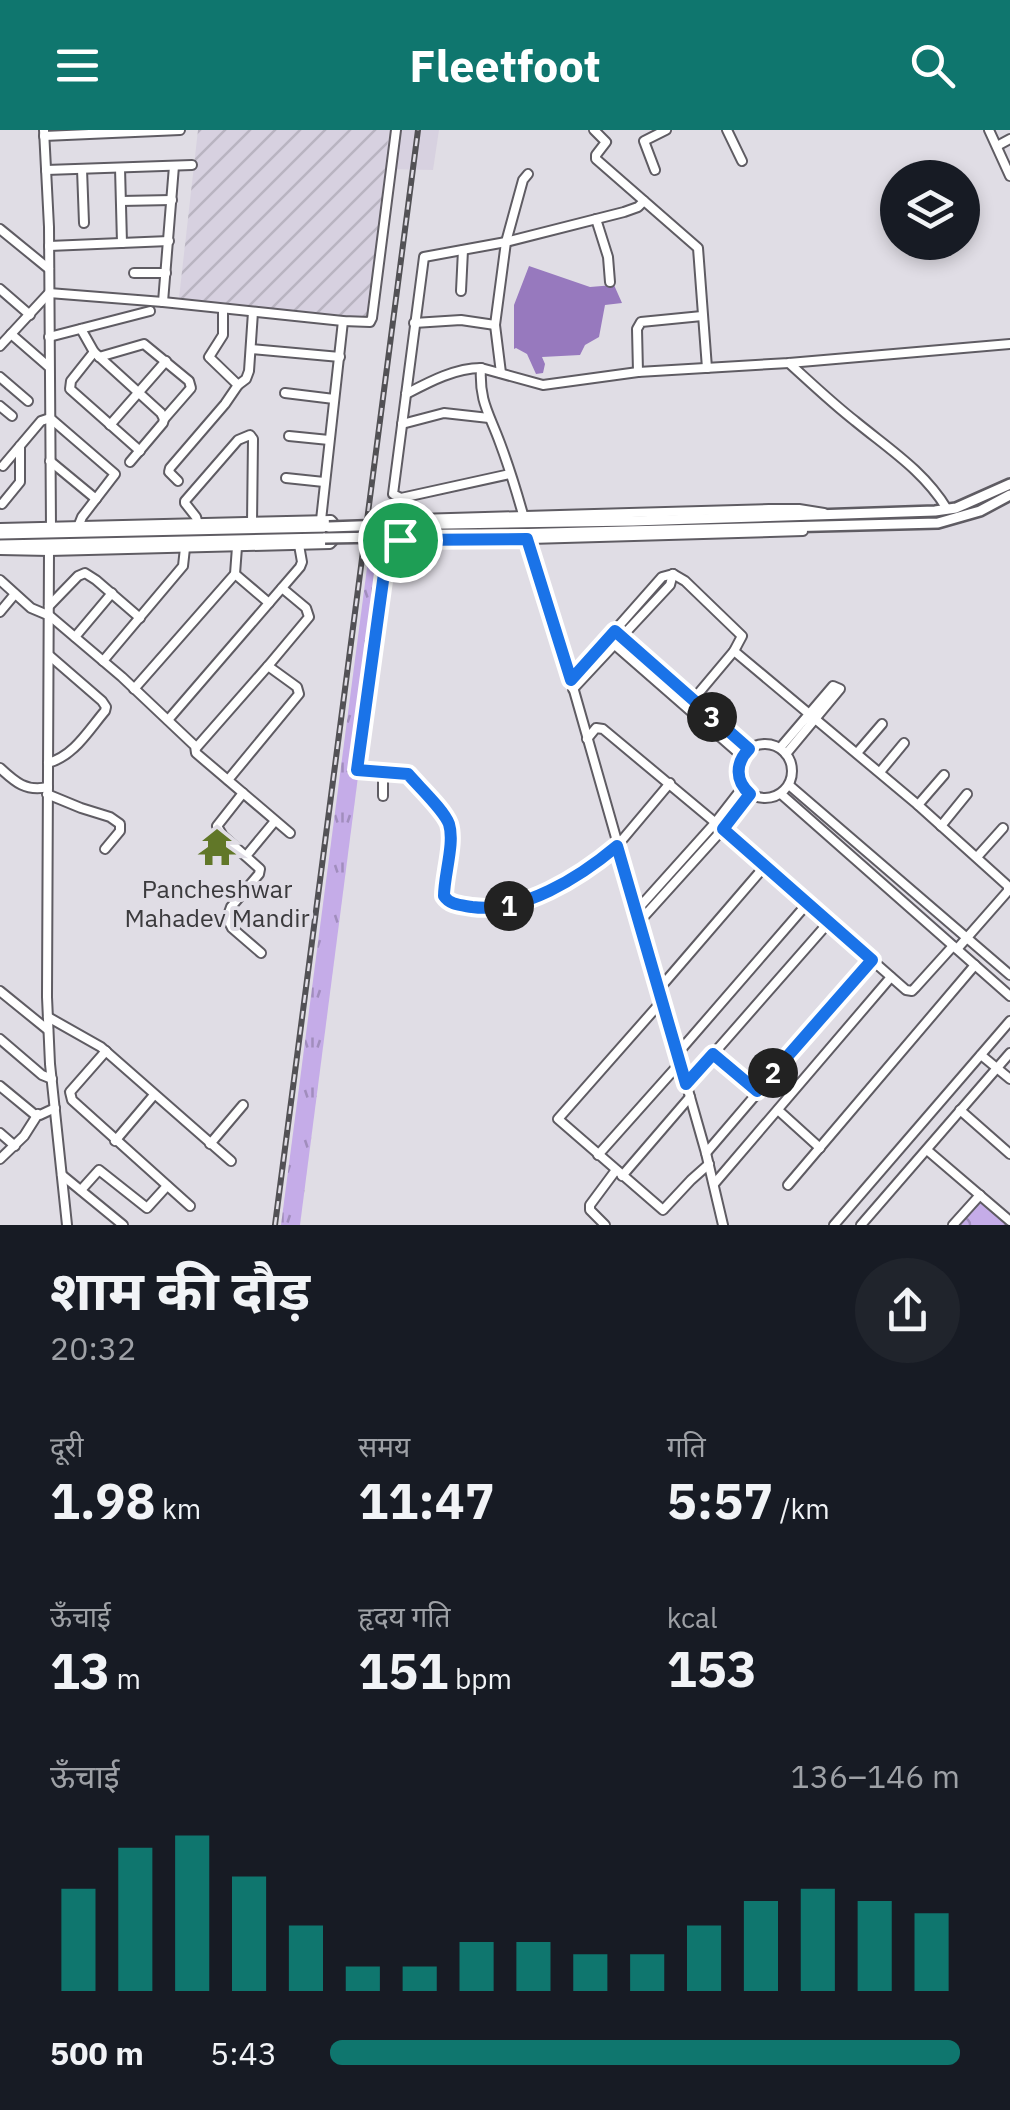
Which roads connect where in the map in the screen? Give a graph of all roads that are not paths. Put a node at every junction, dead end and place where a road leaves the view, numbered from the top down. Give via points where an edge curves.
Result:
1 (180, 130) edge
2 (396, 130) edge
3 (594, 130) edge
4 (666, 130) edge
5 (727, 130) edge
6 (989, 130) edge
7 (654, 132) edge
8 (44, 133) edge
9 (1010, 139) edge
10 (996, 146) junction
11 (742, 161) dead end
12 (192, 165) dead end
13 (174, 166) junction
14 (120, 168) junction
15 (82, 169) junction
16 (46, 170) junction
17 (656, 170) dead end
18 (528, 174) dead end
19 (1010, 176) edge
20 (172, 200) junction
21 (121, 201) junction
22 (644, 201) junction
23 (596, 219) junction
24 (84, 224) dead end
25 (0, 229) edge
26 (169, 241) junction
27 (506, 242) junction
28 (122, 243) junction
29 (49, 246) junction
30 (463, 250) junction
31 (49, 269) junction
32 (166, 272) junction
33 (134, 273) dead end
34 (610, 282) dead end
35 (0, 289) edge
36 (461, 291) dead end
37 (49, 293) junction
38 (163, 302) junction
39 (223, 309) junction
40 (150, 311) dead end
41 (253, 312) junction
42 (30, 315) junction
43 (702, 316) junction
44 (342, 321) junction
45 (414, 323) junction
46 (495, 325) junction
47 (81, 328) junction
48 (11, 334) junction
49 (49, 336) junction
50 (1010, 344) edge
51 (0, 346) edge
52 (251, 349) junction
53 (97, 354) junction
54 (340, 357) junction
55 (166, 361) junction
56 (789, 364) junction
57 (49, 367) junction
58 (482, 368) junction
59 (707, 368) junction
60 (638, 372) junction
61 (501, 373) junction
62 (0, 377) edge
63 (238, 385) junction
64 (139, 393) junction
65 (285, 393) dead end
66 (406, 394) junction
67 (334, 400) junction
68 (28, 402) dead end
69 (0, 406) edge
70 (12, 416) dead end
71 (50, 418) junction
72 (164, 418) junction
73 (489, 418) junction
74 (402, 424) junction
75 (110, 425) junction
76 (289, 436) dead end
77 (329, 440) junction
78 (20, 446) junction
79 (140, 450) junction
80 (50, 461) junction
81 (130, 462) dead end
82 (2, 465) edge
83 (510, 474) junction
84 (286, 478) dead end
85 (178, 481) dead end
86 (20, 482) junction
87 (324, 482) junction
88 (1010, 484) edge
89 (1010, 495) edge
90 (96, 498) junction
91 (2, 504) edge
92 (947, 509) junction
93 (828, 515) junction
94 (524, 518) junction
95 (252, 523) junction
96 (325, 523) junction
97 (198, 524) junction
98 (388, 525) junction
99 (78, 527) junction
100 (832, 527) junction
101 (51, 528) junction
102 (0, 531) edge
103 (393, 538) junction
104 (527, 539) junction
105 (300, 545) junction
106 (237, 546) junction
107 (0, 548) edge
108 (185, 548) junction
109 (49, 552) junction
110 (234, 574) junction
111 (0, 580) edge
112 (282, 588) junction
113 (16, 594) junction
114 (112, 594) junction
115 (269, 603) junction
116 (50, 611) junction
117 (0, 612) edge
118 (140, 618) junction
119 (619, 634) junction
120 (75, 638) junction
121 (611, 642) junction
122 (734, 651) junction
123 (50, 656) junction
124 (103, 661) junction
125 (268, 666) junction
126 (572, 685) junction
127 (134, 689) junction
128 (692, 701) junction
129 (813, 716) junction
130 (168, 720) junction
131 (882, 724) dead end
132 (586, 739) junction
133 (904, 743) dead end
134 (196, 748) junction
135 (783, 751) junction
136 (746, 753) junction
137 (856, 753) junction
138 (48, 762) junction
139 (0, 768) edge
140 (383, 772) junction
141 (880, 772) junction
142 (944, 775) dead end
143 (228, 780) junction
144 (670, 783) junction
145 (789, 785) junction
146 (48, 790) junction
147 (747, 791) junction
148 (243, 793) junction
149 (781, 794) junction
150 (967, 794) dead end
151 (384, 796) dead end
152 (918, 805) junction
153 (275, 821) junction
154 (719, 826) junction
155 (942, 826) junction
156 (1003, 828) dead end
157 (290, 833) dead end
158 (617, 846) junction
159 (106, 849) dead end
160 (246, 856) junction
161 (977, 857) junction
162 (764, 867) junction
163 (807, 904) junction
164 (636, 910) junction
165 (639, 922) junction
166 (829, 922) junction
167 (967, 938) junction
168 (955, 948) junction
169 (261, 953) dead end
170 (872, 960) junction
171 (976, 966) junction
172 (891, 976) junction
173 (1010, 976) edge
174 (659, 989) junction
175 (0, 991) edge
176 (1010, 996) edge
177 (662, 1001) junction
178 (48, 1016) junction
179 (1010, 1022) edge
180 (48, 1030) junction
181 (0, 1039) edge
182 (106, 1051) junction
183 (1010, 1053) edge
184 (713, 1054) junction
185 (981, 1055) junction
186 (678, 1058) junction
187 (997, 1068) junction
188 (52, 1079) junction
189 (1010, 1079) edge
190 (686, 1084) junction
191 (0, 1086) edge
192 (757, 1091) junction
193 (154, 1096) junction
194 (690, 1096) junction
195 (243, 1105) dead end
196 (56, 1108) junction
197 (778, 1110) junction
198 (960, 1110) junction
199 (38, 1114) junction
200 (0, 1133) edge
201 (115, 1140) junction
202 (210, 1144) junction
203 (15, 1146) junction
204 (820, 1148) junction
205 (927, 1150) junction
206 (706, 1153) junction
207 (598, 1154) junction
208 (1010, 1154) edge
209 (0, 1159) edge
210 (231, 1161) dead end
211 (709, 1164) junction
212 (619, 1173) junction
213 (62, 1175) junction
214 (714, 1184) junction
215 (788, 1185) dead end
216 (167, 1186) junction
217 (81, 1190) junction
218 (980, 1195) junction
219 (190, 1206) dead end
220 (1010, 1221) edge
221 (67, 1225) edge
222 (124, 1225) edge
223 (606, 1225) edge
224 (723, 1225) edge
225 (834, 1225) edge
226 (861, 1225) edge
227 (953, 1225) edge

1 - 8 street
2 - 44 street via 372,318
3 - 22 street via 606,142 596,159
4 - 7 street
5 - 11 street
6 - 10 street
7 - 17 street via 644,143
8 - 16 street
9 - 10 street
10 - 19 street
12 - 13 street
13 - 14 street
13 - 20 street
14 - 15 street
14 - 21 street
15 - 16 street
15 - 24 street
16 - 29 street
18 - 27 street
20 - 21 street
20 - 26 street
21 - 28 street
22 - 23 street
22 - 43 street via 698,248
23 - 27 street
23 - 34 street
25 - 31 street
26 - 28 street
26 - 32 street
27 - 30 street
27 - 46 street
28 - 29 street
29 - 31 street
30 - 36 street
30 - 45 street via 424,257
31 - 37 street
32 - 33 street
32 - 38 street
35 - 42 street
37 - 38 street
37 - 42 street
37 - 49 street
38 - 39 street
39 - 41 street
39 - 63 street via 223,335 209,357
40 - 47 street
41 - 44 street
41 - 52 street
42 - 48 street
43 - 59 street
43 - 60 street via 640,322
44 - 54 street
45 - 46 street
45 - 66 street
46 - 61 street
47 - 49 street
47 - 53 street
48 - 51 street
48 - 57 street
49 - 57 street
50 - 56 street
52 - 54 street
52 - 63 street via 246,379
53 - 55 street via 144,344
53 - 64 street
53 - 75 street via 69,385
54 - 67 street
55 - 64 street
55 - 72 street via 192,384
56 - 59 street
56 - 92 street via 914,466
57 - 71 street
58 - 61 street
58 - 66 street
58 - 73 street via 480,391
59 - 60 street
60 - 61 street via 543,384
62 - 68 street
63 - 85 street via 170,468
64 - 72 street
64 - 75 street
65 - 67 street
66 - 74 street
67 - 77 street
69 - 70 street
71 - 78 street
71 - 80 street
71 - 90 street via 115,473
72 - 79 street
73 - 74 street via 444,413
73 - 83 street
74 - 83 street via 396,497
75 - 79 street
76 - 77 street
77 - 87 street
78 - 82 street
78 - 86 street
79 - 81 street
80 - 90 street
80 - 101 street
82 - 86 street
83 - 94 street
84 - 87 street
86 - 91 street
87 - 96 street
88 - 92 main road
89 - 100 main road via 951,521
90 - 99 street
92 - 93 main road
93 - 94 street via 799,509
93 - 98 main road
94 - 98 street
95 - 96 street
95 - 97 street
95 - 97 street via 250,436 238,440 186,500
96 - 98 main road, bridge
96 - 102 main road
96 - 105 street via 334,522 332,543
97 - 99 street
99 - 101 street
100 - 103 main road
100 - 104 street
101 - 102 street
103 - 104 street
103 - 107 main road, bridge
103 - 140 street via 357,768
104 - 126 street
105 - 106 street
105 - 112 street via 302,562
106 - 108 street
106 - 110 street
107 - 109 street
108 - 109 street
108 - 118 street via 183,566
109 - 116 street
110 - 115 street
110 - 127 street
111 - 113 street
112 - 115 street
112 - 125 street via 309,617
113 - 116 street via 31,608
113 - 117 street
114 - 116 street via 85,574
114 - 118 street
114 - 120 street
115 - 130 street
116 - 120 street
116 - 123 street
118 - 124 street
119 - 121 street
119 - 122 street via 662,577 673,574 740,633
119 - 128 street
120 - 124 street
121 - 126 street
121 - 136 street
122 - 128 street
122 - 129 street
123 - 138 street
123 - 138 street via 106,707 70,752
124 - 127 street
125 - 134 street
125 - 143 street via 299,694
126 - 132 street
127 - 130 street
128 - 136 street
129 - 135 street
129 - 137 street
130 - 134 street
131 - 137 street
132 - 144 street via 603,728
132 - 158 street
133 - 141 street
134 - 143 street
135 - 136 street via 764,744
135 - 145 street via 792,767
136 - 147 street via 738,772
137 - 141 street
138 - 146 street
139 - 146 street via 22,786
140 - 151 street
140 - 158 street via 408,774 449,824 444,896 450,903 516,904 564,884
141 - 152 street
142 - 152 street
143 - 148 street
144 - 154 street
144 - 158 street
145 - 149 street
145 - 167 street
146 - 159 street via 120,824
146 - 178 street
147 - 149 street via 766,799
147 - 154 street
148 - 153 street
148 - 160 street via 216,826
149 - 168 street
150 - 155 street
152 - 155 street
153 - 157 street
153 - 160 street
154 - 162 street
154 - 164 street
154 - 165 street
155 - 161 street
156 - 161 street
158 - 164 street
160 - 169 street via 259,874 227,918
161 - 167 street via 1009,889
162 - 163 street
162 - 174 street
163 - 166 street
163 - 186 street
164 - 165 street
165 - 174 street
166 - 170 street
166 - 184 street
167 - 168 street
167 - 173 street
168 - 171 street
168 - 172 street via 912,991
170 - 172 street
170 - 192 street
171 - 176 street
171 - 204 street
172 - 197 street
174 - 177 street
175 - 180 street
177 - 186 street
177 - 207 street via 559,1116
178 - 180 street
178 - 182 street
179 - 185 street
180 - 188 street
181 - 188 street
182 - 193 street
182 - 201 street via 70,1096
183 - 187 street
184 - 190 street
184 - 192 street
185 - 187 street
185 - 225 street
186 - 190 street
186 - 207 street
187 - 189 street
187 - 198 street
188 - 196 street
190 - 194 street
191 - 199 street
192 - 206 street
193 - 201 street
193 - 202 street
194 - 206 street
194 - 212 street
195 - 202 street
196 - 199 street
196 - 213 street
197 - 204 street
197 - 214 street
198 - 205 street
198 - 208 street
199 - 203 street
200 - 203 street
201 - 216 street
202 - 210 street
203 - 209 street
204 - 215 street
205 - 218 street
205 - 226 street
206 - 211 street
207 - 212 street
211 - 212 street via 662,1210
211 - 214 street
212 - 223 street via 590,1205
213 - 217 street
213 - 221 street
214 - 224 street
216 - 217 street via 147,1208 102,1171
216 - 219 street
217 - 222 street
218 - 220 street
218 - 227 street

